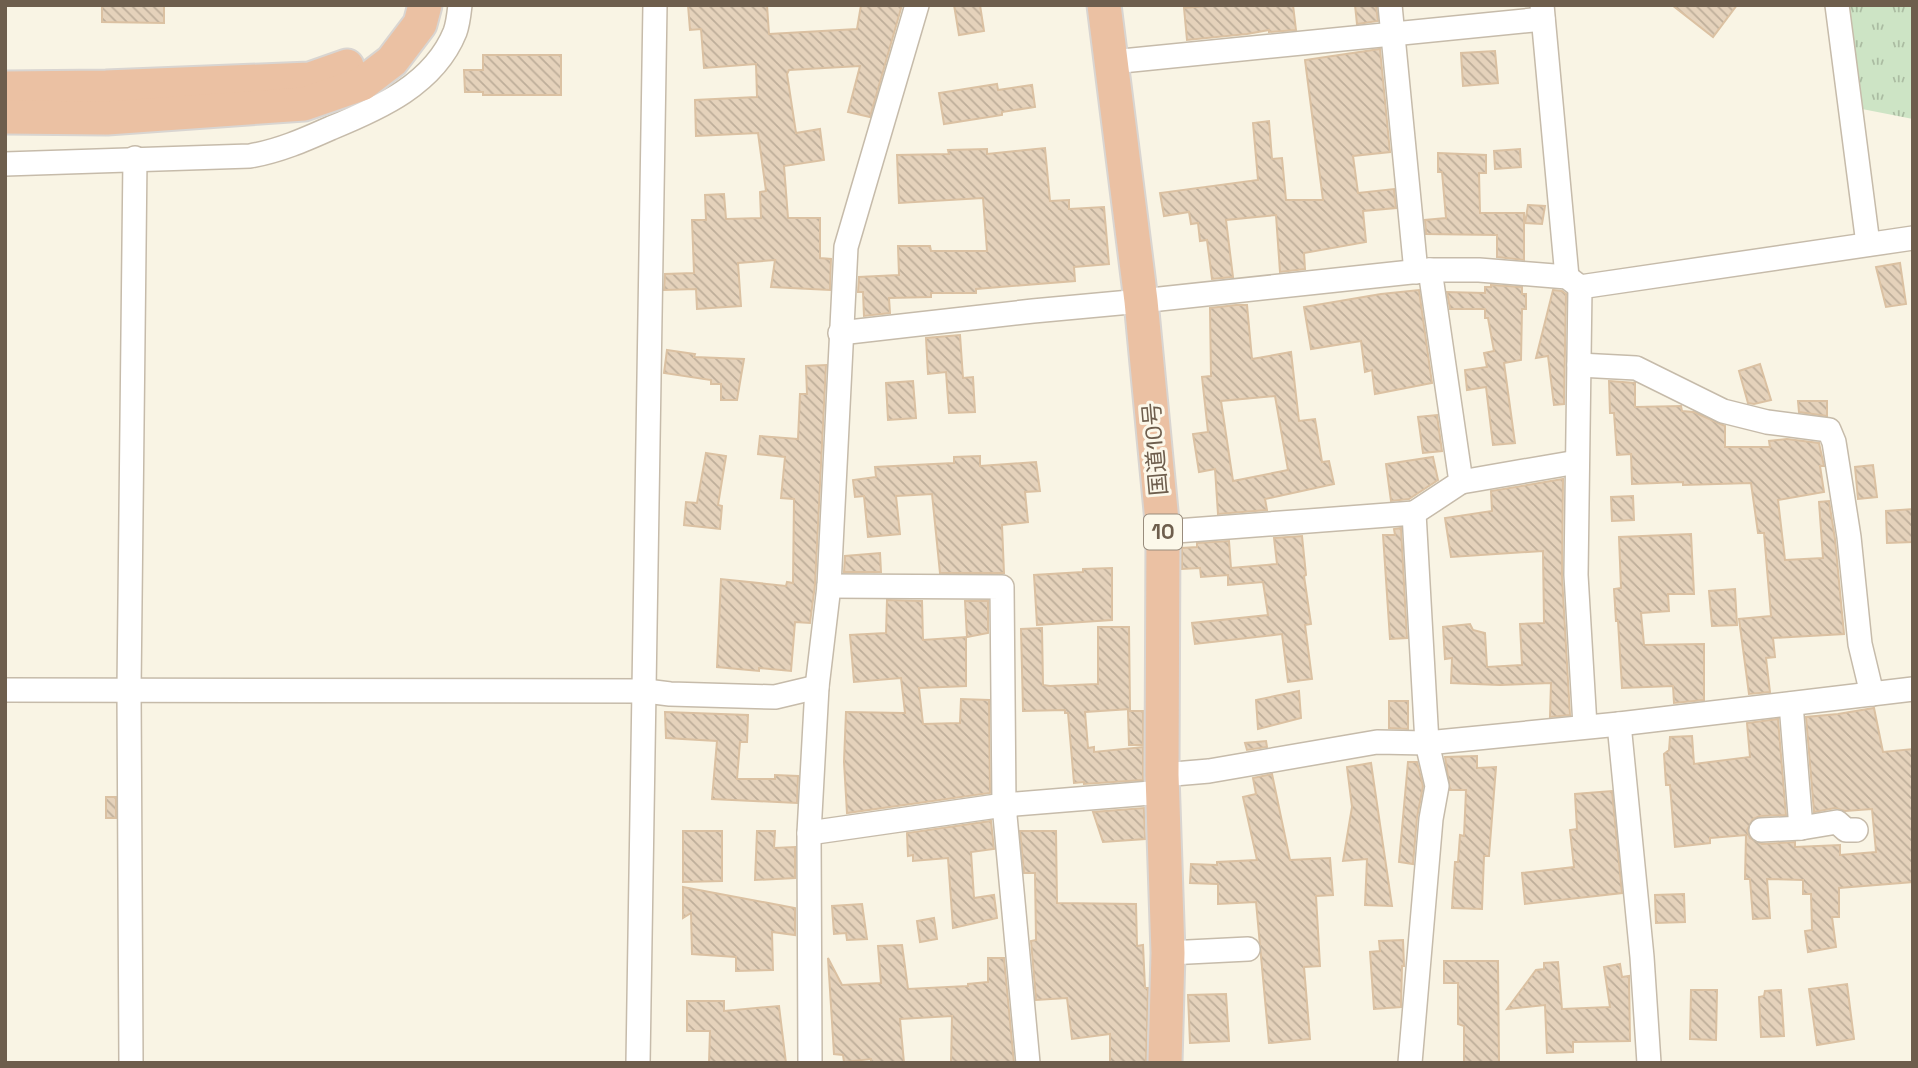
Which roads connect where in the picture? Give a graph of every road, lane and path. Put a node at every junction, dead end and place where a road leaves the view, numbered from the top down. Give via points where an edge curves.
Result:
1 (404, 5) edge
2 (425, 5) edge
3 (460, 5) edge
4 (655, 5) edge
5 (917, 5) edge
6 (1104, 5) edge
7 (1390, 5) edge
8 (1837, 5) edge
9 (1543, 12) edge
10 (1392, 34) junction
11 (1112, 62) junction
12 (5, 88) edge
13 (5, 117) edge
14 (135, 158) junction
15 (5, 164) edge
16 (1913, 238) edge
17 (1868, 244) junction
18 (1423, 271) junction
19 (1574, 282) junction
20 (1141, 302) junction
21 (840, 333) junction
22 (1579, 365) junction
23 (1577, 462) junction
24 (1461, 482) junction
25 (1414, 513) junction
26 (1163, 532) junction
27 (829, 586) junction
28 (817, 687) junction
29 (1913, 689) edge
30 (5, 690) edge
31 (129, 690) junction
32 (646, 691) junction
33 (1872, 694) junction
34 (1791, 704) junction
35 (1619, 724) junction
36 (1585, 726) junction
37 (1427, 743) junction
38 (1163, 783) junction
39 (1004, 805) junction
40 (1801, 828) junction
41 (1761, 830) dead end
42 (1856, 830) dead end
43 (809, 833) junction
44 (1248, 949) dead end
45 (1168, 953) junction
46 (131, 1063) edge
47 (638, 1063) edge
48 (810, 1063) edge
49 (1028, 1063) edge
50 (1165, 1063) edge
51 (1410, 1063) edge
52 (1649, 1063) edge

1 - 12 highway via 397,25 357,63 310,79
2 - 13 highway via 420,24 392,61 362,84 304,104 107,118
3 - 14 street via 455,31 435,63 407,90 375,110 265,153
4 - 32 street
5 - 21 street via 846,247
6 - 11 highway, 国道10号 / 10
7 - 10 street
8 - 17 street
9 - 10 street
9 - 19 street
10 - 11 street
10 - 18 street
11 - 20 highway, 国道10号 / 10
14 - 15 street
14 - 31 street
16 - 17 street
17 - 19 street
18 - 19 street via 1479,270
18 - 20 street
18 - 24 street
19 - 22 street
20 - 21 street
20 - 26 highway, 国道10号 / 10
21 - 27 street
22 - 23 street
22 - 33 street via 1636,368 1723,411 1829,430 1849,537 1860,643
23 - 24 street
23 - 36 street via 1576,575
24 - 25 street
25 - 26 street
25 - 37 street
26 - 38 highway, 国道10号 / 10
27 - 28 street
27 - 39 street via 1002,587
28 - 32 street via 775,697
28 - 43 street
29 - 33 street
30 - 31 street
31 - 32 street
31 - 46 street
32 - 47 street
33 - 34 street
34 - 35 street
34 - 40 street
35 - 36 street
35 - 52 street
36 - 37 street
37 - 38 street via 1377,742
37 - 51 street via 1437,786
38 - 39 street
38 - 45 highway, 国道10号 / 10
39 - 43 street
39 - 49 street
40 - 41 street
40 - 42 street via 1837,822 1846,830
43 - 48 street
44 - 45 street
45 - 50 highway, 国道10号 / 10

